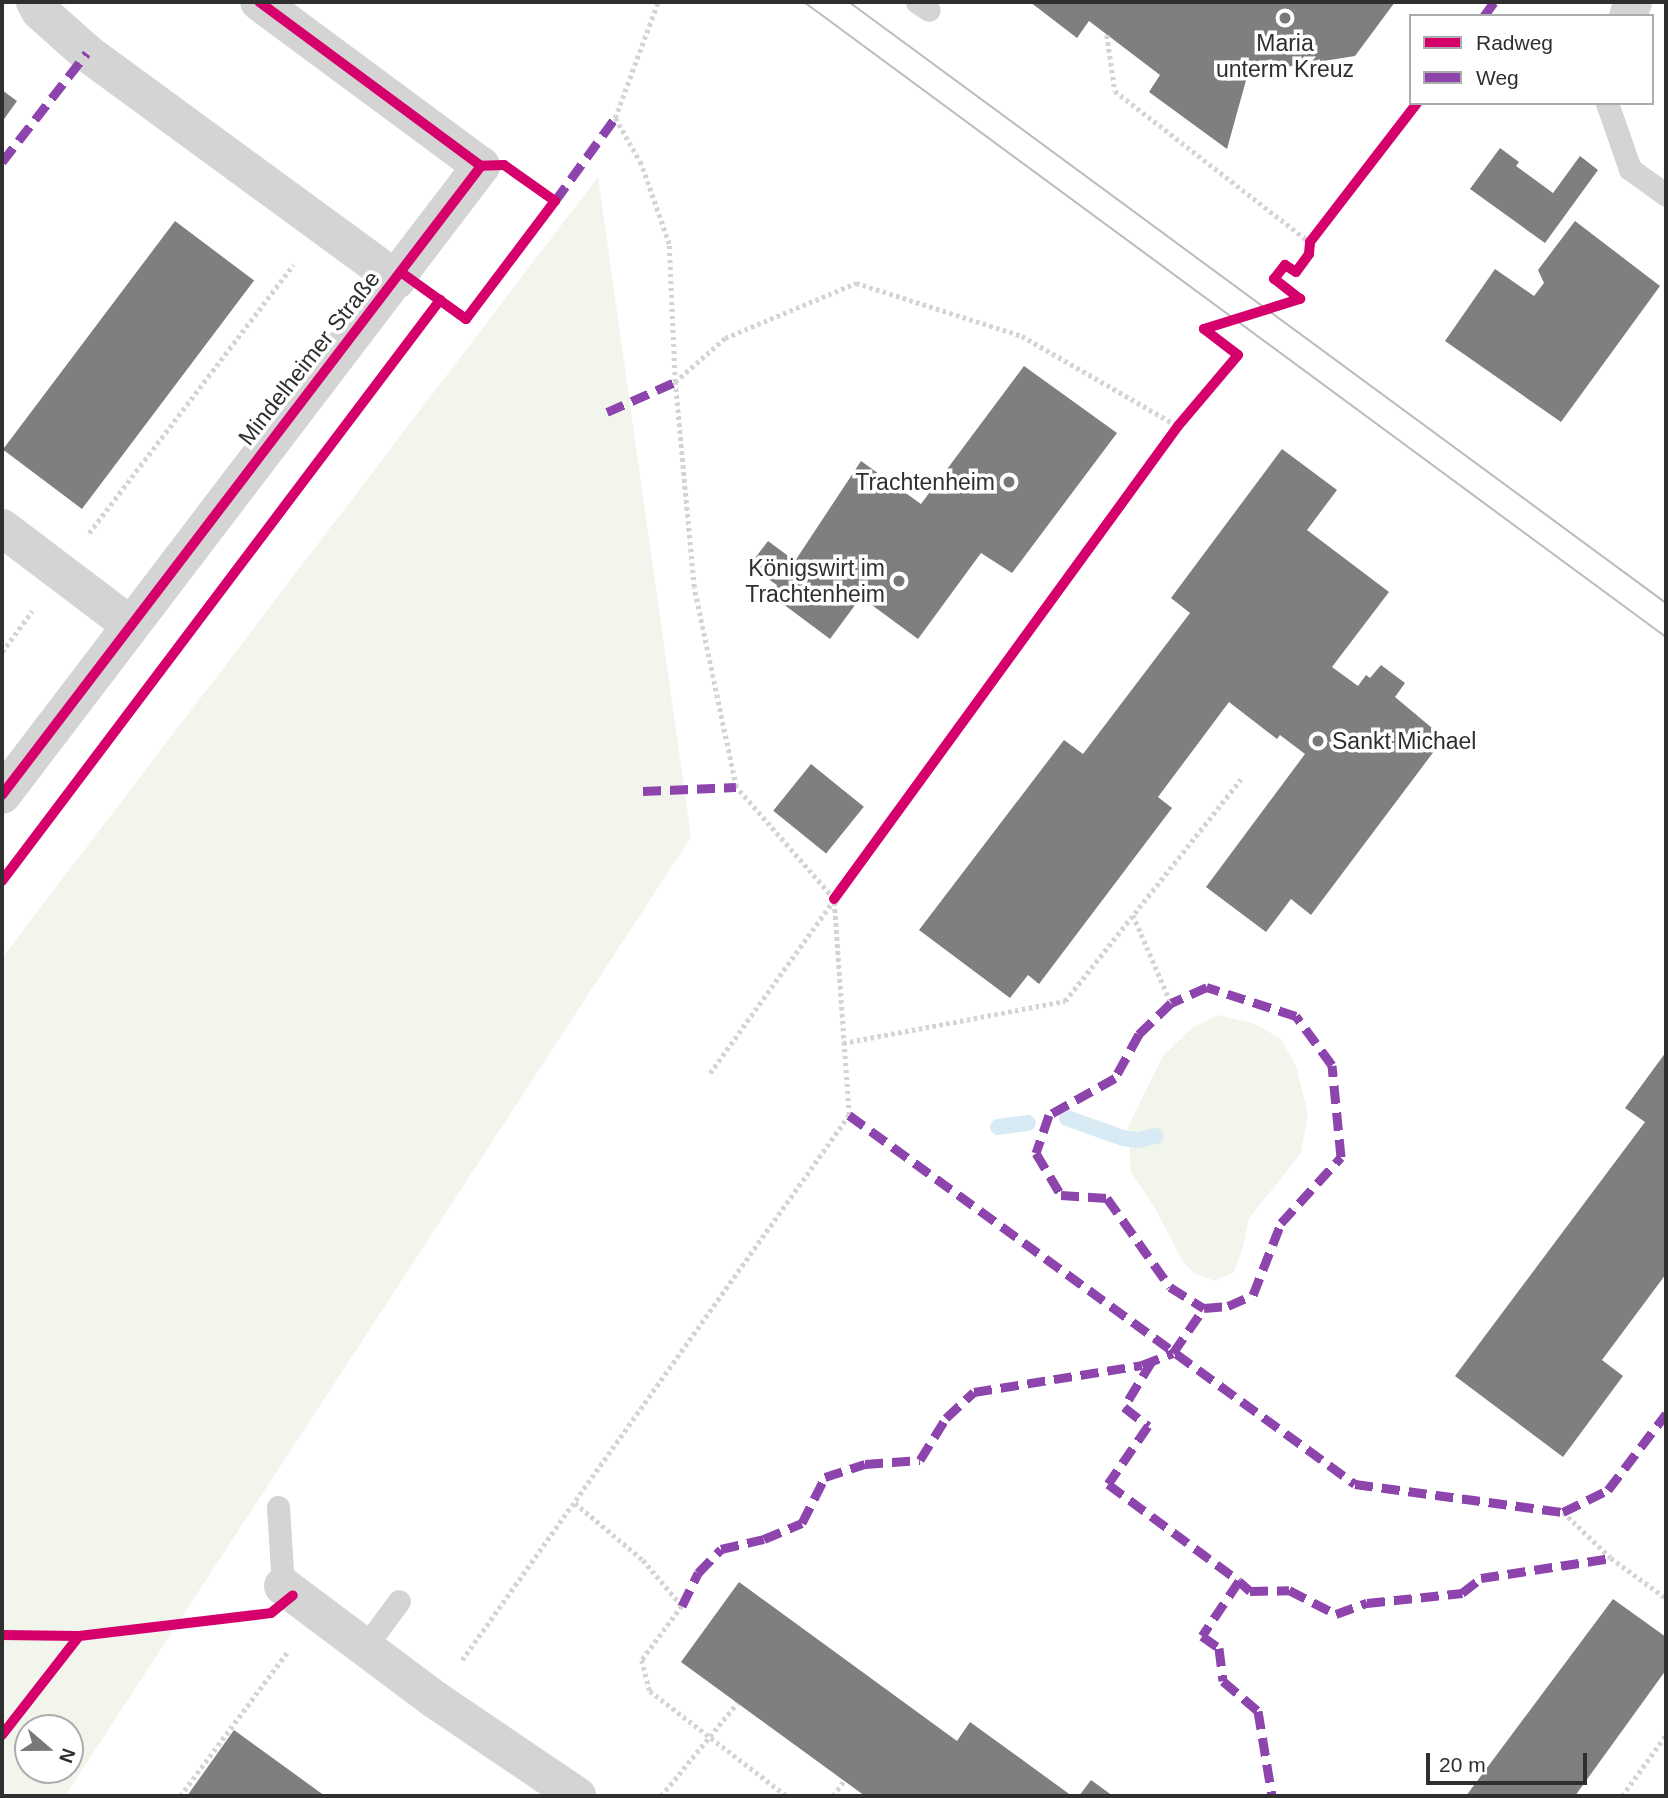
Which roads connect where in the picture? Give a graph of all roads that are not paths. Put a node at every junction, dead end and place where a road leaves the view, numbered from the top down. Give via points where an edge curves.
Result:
1 (35, 2) edge
2 (259, 2) edge
3 (1608, 105) edge
4 (1666, 195) edge
5 (397, 280) junction
6 (2, 528) edge
7 (130, 624) junction
8 (2, 795) edge
9 (278, 1507) dead end
10 (283, 1586) joint
11 (399, 1601) dead end
12 (365, 1647) junction
13 (577, 1796) edge

1 - 5 street, Mindelheimer Straße via 87,52
2 - 5 street, Mindelheimer Straße via 481,166
3 - 4 lane via 1630,169
5 - 7 street, Mindelheimer Straße
6 - 7 street
7 - 8 street, Mindelheimer Straße
9 - 10 lane
10 - 12 street
11 - 12 lane
12 - 13 street

